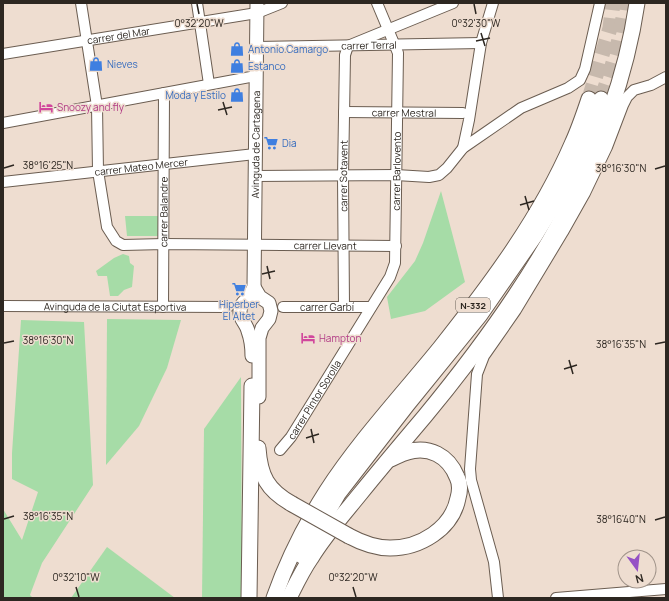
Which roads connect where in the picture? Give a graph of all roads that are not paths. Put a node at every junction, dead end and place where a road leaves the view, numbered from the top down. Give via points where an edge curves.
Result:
1 (81, 3) edge
2 (196, 3) edge
3 (282, 3) edge
4 (377, 3) edge
5 (453, 3) edge
6 (493, 3) edge
7 (600, 3) edge
8 (637, 3) edge
9 (432, 7) edge
10 (257, 8) edge
11 (200, 22) junction
12 (388, 30) junction
13 (86, 40) junction
14 (481, 43) junction
15 (395, 45) junction
16 (348, 46) junction
17 (257, 47) junction
18 (3, 54) edge
19 (256, 76) junction
20 (666, 77) edge
21 (209, 84) junction
22 (164, 93) junction
23 (97, 106) junction
24 (344, 112) junction
25 (397, 112) junction
26 (463, 113) dead end
27 (3, 123) edge
28 (462, 148) junction
29 (255, 154) junction
30 (164, 164) junction
31 (98, 171) junction
32 (396, 175) junction
33 (255, 176) junction
34 (343, 176) junction
35 (3, 182) edge
36 (164, 244) junction
37 (254, 245) junction
38 (343, 246) junction
39 (396, 246) junction
40 (258, 304) junction
41 (3, 306) edge
42 (347, 306) junction
43 (164, 307) junction
44 (228, 307) junction
45 (283, 307) joint
46 (371, 307) junction
47 (243, 320) junction
48 (361, 324) junction
49 (255, 391) junction
50 (280, 450) dead end
51 (388, 460) junction
52 (666, 589) edge
53 (249, 598) edge
54 (274, 598) edge
55 (283, 598) edge
56 (289, 598) edge
57 (498, 598) edge
58 (556, 598) edge

1 - 13 street
2 - 11 street
3 - 10 street, carrer del Mar
4 - 12 street, carrer Barlovento
5 - 9 street
6 - 14 street
7 - 28 street via 585,70 580,80 568,88 521,108
8 - 51 highway via 612,110 587,170 557,227 478,347
9 - 12 street
10 - 11 street, carrer del Mar
10 - 17 main road, Avinguda de Cartagena
11 - 13 street, carrer del Mar
11 - 21 street
12 - 15 street, carrer Barlovento
12 - 16 street
13 - 18 street, carrer del Mar
13 - 23 street
14 - 15 street, carrer Terral
14 - 28 street
15 - 16 street, carrer Terral
15 - 25 street, carrer Barlovento via 398,53
16 - 17 street, carrer Terral
16 - 24 street, carrer Sotavent via 345,55
17 - 19 main road, Avinguda de Cartagena
19 - 21 street
19 - 29 main road, Avinguda de Cartagena
20 - 57 street via 651,86 634,90 627,97 607,147 570,219 536,278 484,356 477,374 471,480 494,562
21 - 22 street
22 - 23 street
22 - 30 street, carrer Balandre
23 - 27 street
23 - 31 street
24 - 25 street, carrer Mestral
24 - 34 street, carrer Sotavent
25 - 26 street, carrer Mestral
25 - 32 street, carrer Barlovento
28 - 32 street via 447,168 439,174 429,177
29 - 30 street, carrer Mateo Mercer
29 - 33 main road, Avinguda de Cartagena
30 - 31 street, carrer Mateo Mercer
30 - 36 street, carrer Balandre
31 - 35 street, carrer Mateo Mercer
31 - 36 street, carrer Llevant via 107,227 116,241 123,245
32 - 34 street
32 - 39 street, carrer Barlovento
33 - 34 street
33 - 37 main road, Avinguda de Cartagena
34 - 38 street, carrer Sotavent
36 - 37 street, carrer Llevant
36 - 43 street, carrer Balandre
37 - 38 street, carrer Llevant
37 - 40 main road, Avinguda de Cartagena
38 - 39 street, carrer Llevant
38 - 42 street, carrer Sotavent
39 - 46 street, carrer Barlovento via 394,271
40 - 44 street, Avinguda de la Ciutat Esportiva
40 - 45 street, Avinguda de la Ciutat Esportiva via 274,312
40 - 47 main road via 240,309
40 - 47 main road via 254,328
40 - 49 main road via 260,334
41 - 43 street, Avinguda de la Ciutat Esportiva
42 - 45 street, carrer Garbí
42 - 46 street, carrer Garbí
42 - 48 street via 359,313
43 - 44 street, Avinguda de la Ciutat Esportiva
44 - 47 street via 238,312
46 - 48 street, carrer Pintor Sorolla
47 - 49 main road via 252,348
48 - 50 street, carrer Pintor Sorolla via 291,437
49 - 51 highway, bridge via 261,472 274,492 360,542 382,548 408,546 435,533 450,519 459,492 459,480 454,469 443,457 434,452 414,450
49 - 53 highway
51 - 56 highway via 322,541
52 - 58 street
54 - 55 highway, N-332 via 300,538 326,492 469,310 524,234 595,99 580,154 561,193 534,237 480,314 338,494 301,558

